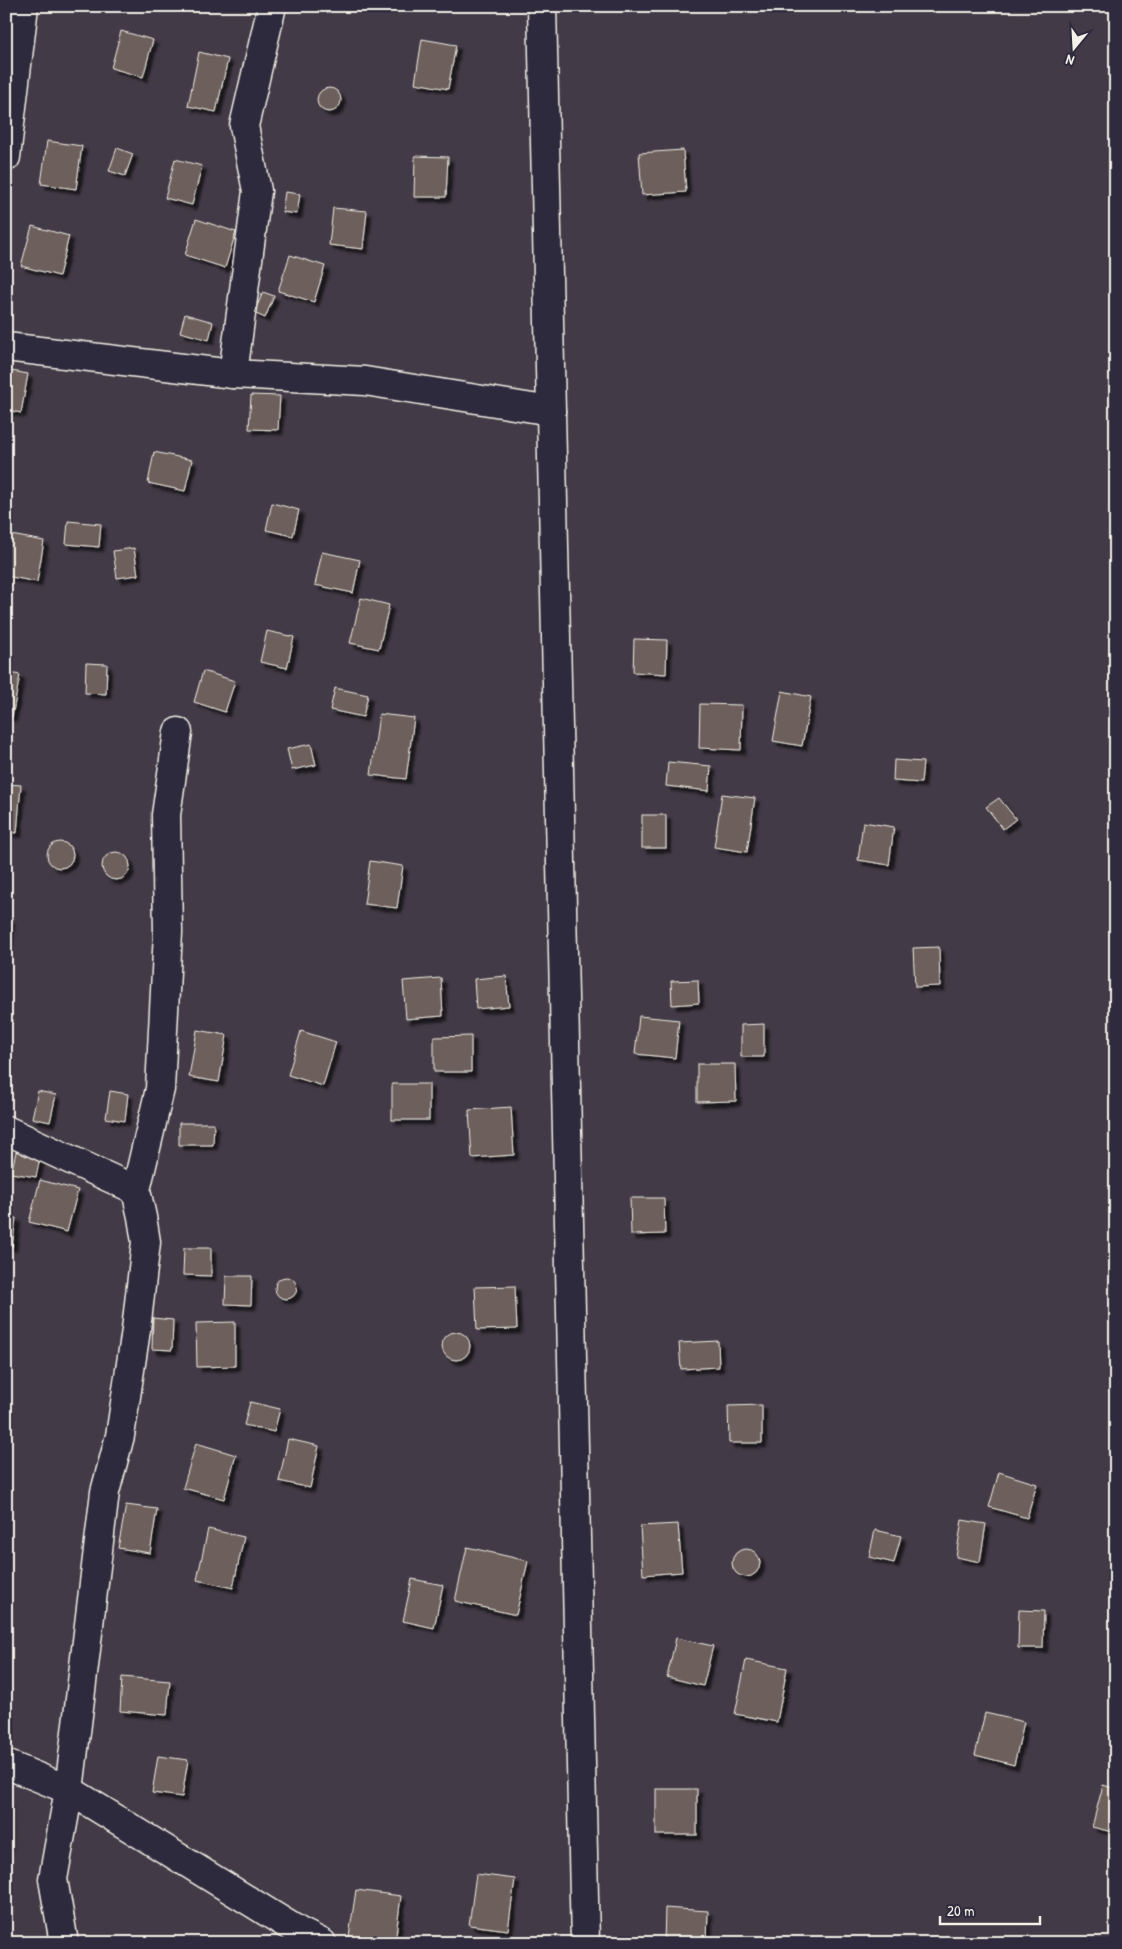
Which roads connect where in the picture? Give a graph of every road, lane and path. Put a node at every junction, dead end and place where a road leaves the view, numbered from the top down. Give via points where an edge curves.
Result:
1 (24, 6) edge
2 (272, 6) edge
3 (542, 6) edge
4 (6, 156) edge
5 (6, 347) edge
6 (233, 374) junction
7 (551, 411) junction
8 (178, 732) dead end
9 (6, 1130) edge
10 (136, 1190) junction
11 (6, 1764) edge
12 (69, 1790) junction
13 (64, 1943) edge
14 (322, 1943) edge
15 (585, 1943) edge

1 - 4 street
2 - 6 street via 244,126 257,191
3 - 7 street
5 - 6 street
6 - 7 street via 365,380
7 - 15 street
8 - 10 street via 166,816 168,932 160,1089
9 - 10 street
10 - 12 street via 146,1242 120,1436 105,1492 100,1527
11 - 12 street
12 - 13 street via 53,1879
12 - 14 street

